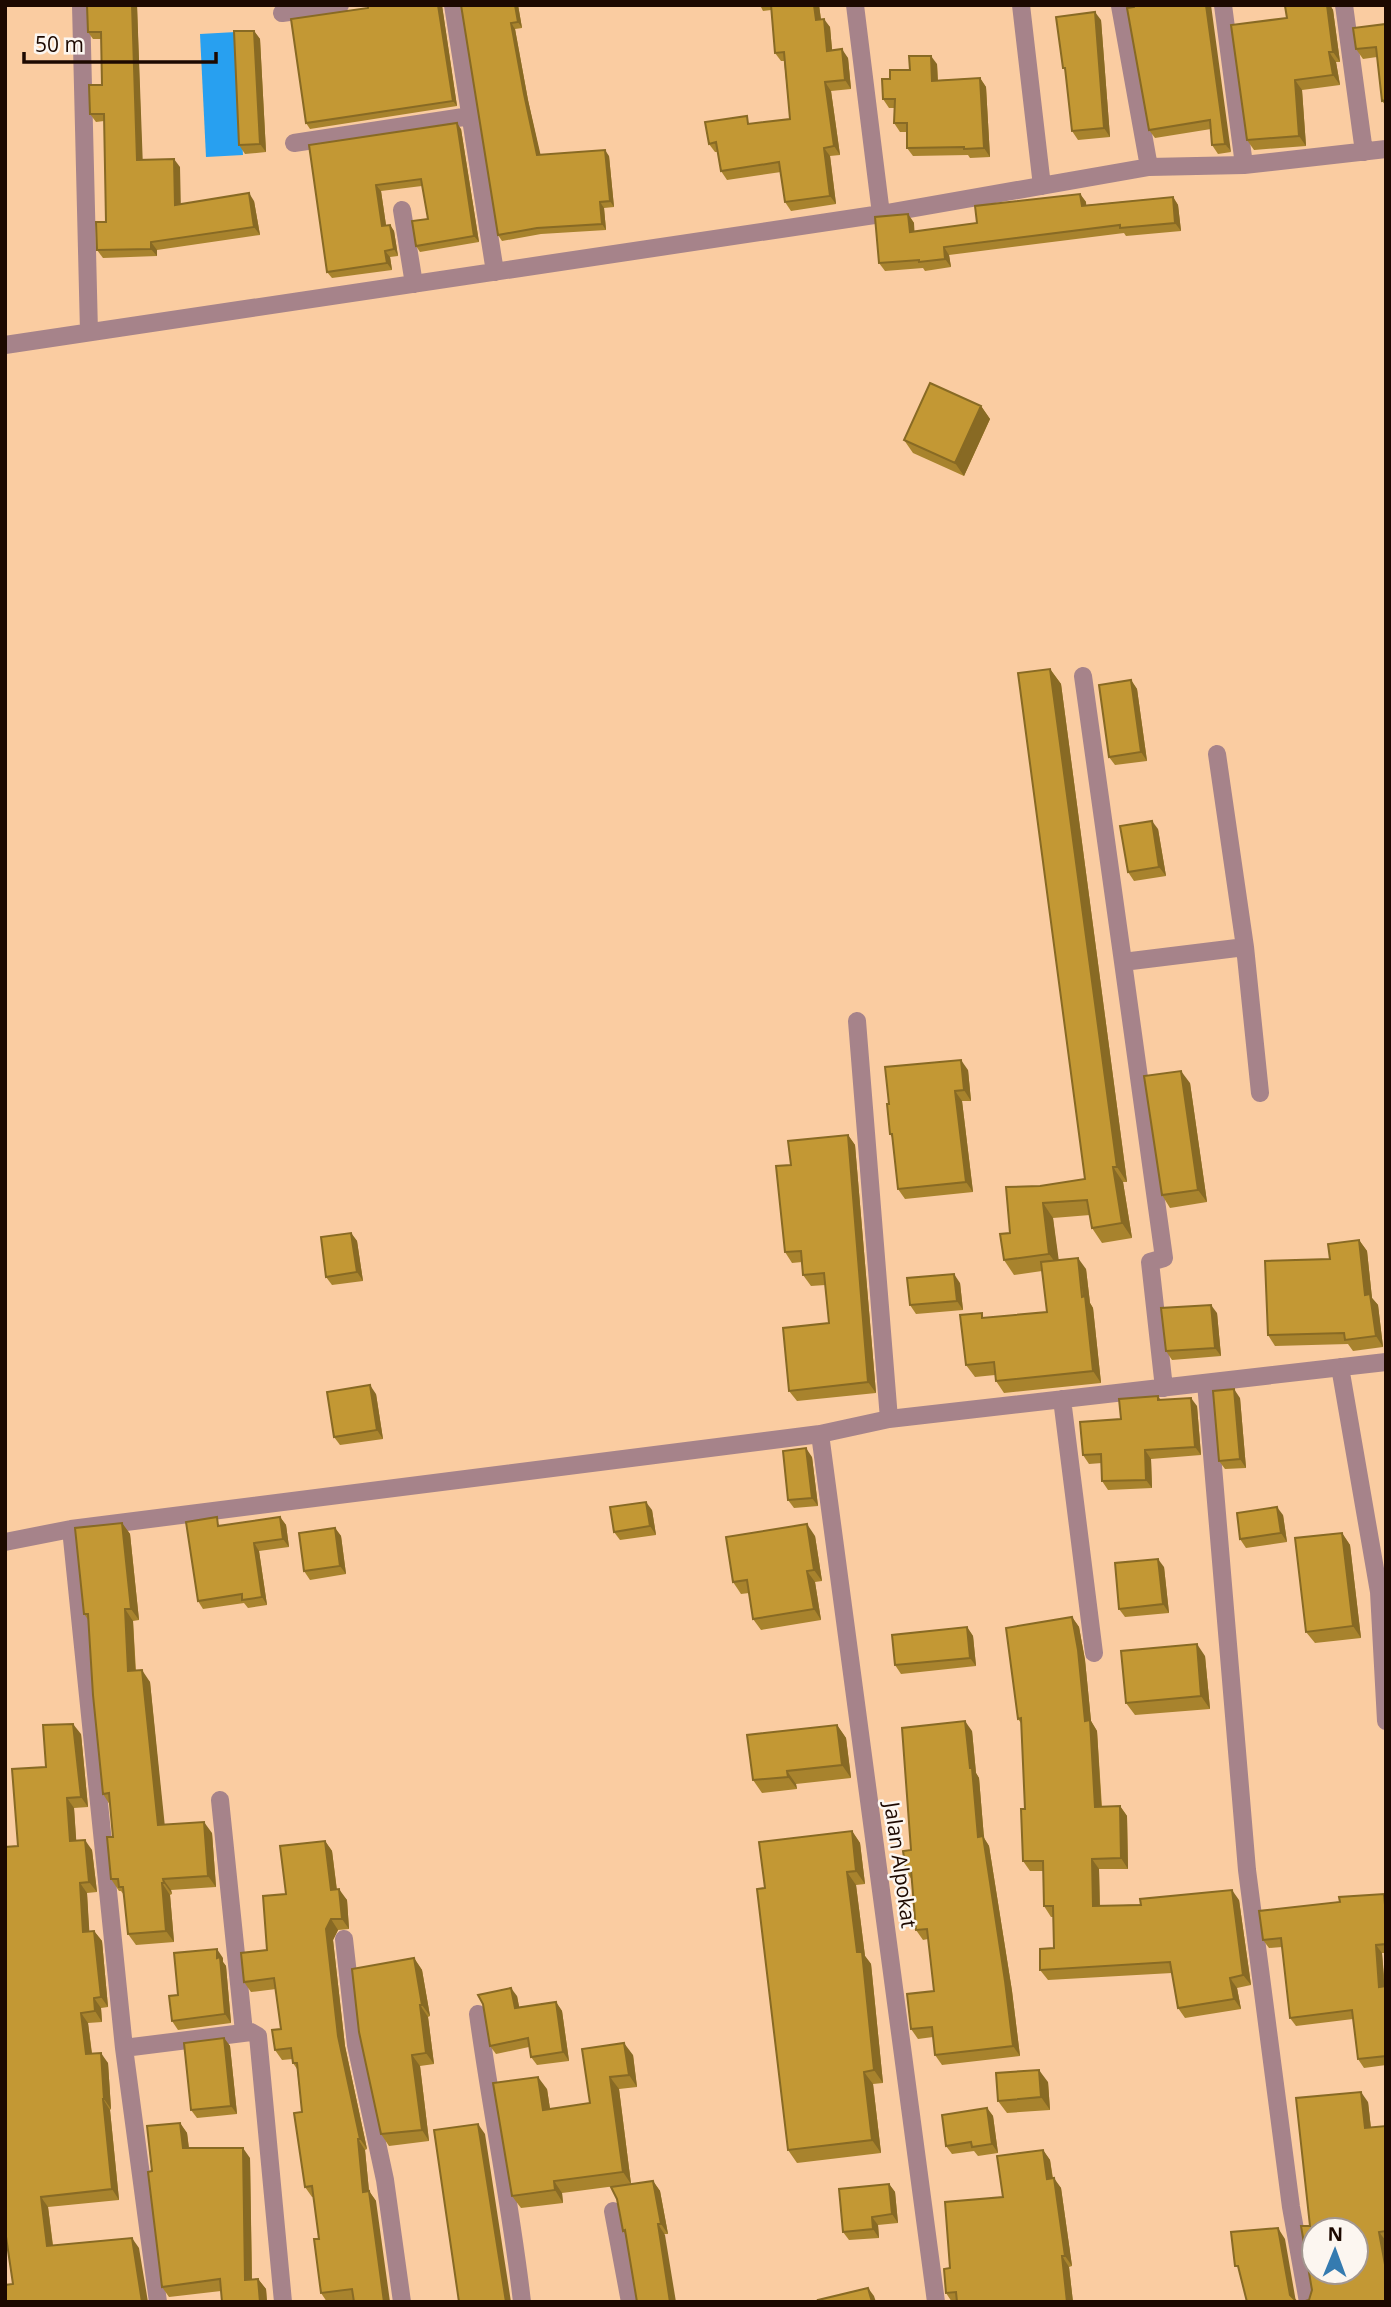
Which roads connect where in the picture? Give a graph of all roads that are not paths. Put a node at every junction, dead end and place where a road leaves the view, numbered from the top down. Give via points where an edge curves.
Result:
1 (81, 5) edge
2 (340, 5) edge
3 (453, 5) edge
4 (855, 5) edge
5 (1021, 5) edge
6 (1223, 5) edge
7 (1344, 5) edge
8 (1120, 6) edge
9 (282, 13) dead end
10 (470, 116) junction
11 (294, 144) dead end
12 (1386, 149) edge
13 (1364, 152) junction
14 (1244, 165) junction
15 (1149, 167) junction
16 (1042, 186) junction
17 (402, 210) dead end
18 (881, 214) junction
19 (495, 272) junction
20 (414, 284) junction
21 (89, 332) junction
22 (5, 345) edge
23 (1083, 676) dead end
24 (1217, 754) dead end
25 (1245, 947) junction
26 (1123, 961) junction
27 (857, 1021) dead end
28 (1260, 1093) dead end
29 (1386, 1362) edge
30 (1340, 1367) junction
31 (1206, 1383) junction
32 (1164, 1388) junction
33 (1062, 1399) junction
34 (889, 1419) junction
35 (820, 1434) junction
36 (71, 1529) junction
37 (5, 1542) edge
38 (1094, 1653) dead end
39 (1386, 1721) edge
40 (220, 1800) dead end
41 (344, 1939) dead end
42 (478, 2014) edge
43 (244, 2032) junction
44 (124, 2048) junction
45 (614, 2211) edge
46 (158, 2302) edge
47 (283, 2302) edge
48 (402, 2302) edge
49 (522, 2302) edge
50 (630, 2302) edge
51 (936, 2302) edge
52 (1308, 2302) edge

1 - 21 street
2 - 9 street
3 - 10 street
4 - 18 street
5 - 16 street
6 - 14 street
7 - 13 street
8 - 15 street
10 - 11 street
10 - 19 street
12 - 13 street
13 - 14 street
14 - 15 street
15 - 16 street
16 - 18 street
17 - 20 street
18 - 19 street
19 - 20 street
20 - 21 street
21 - 22 street
23 - 26 street
24 - 25 street
25 - 26 street
25 - 28 street
26 - 32 street via 1164,1258 1150,1262
27 - 34 street
29 - 30 street
30 - 31 street
30 - 39 street via 1379,1592
31 - 32 street
31 - 52 street via 1247,1870
32 - 33 street
33 - 34 street
33 - 38 street
34 - 35 street
35 - 36 street
35 - 51 street, Jalan Alpokat
36 - 37 street
36 - 44 street
40 - 43 street
41 - 48 street via 356,2045 385,2180
42 - 49 street
43 - 44 street
43 - 47 street via 258,2036
44 - 46 street
45 - 50 street

